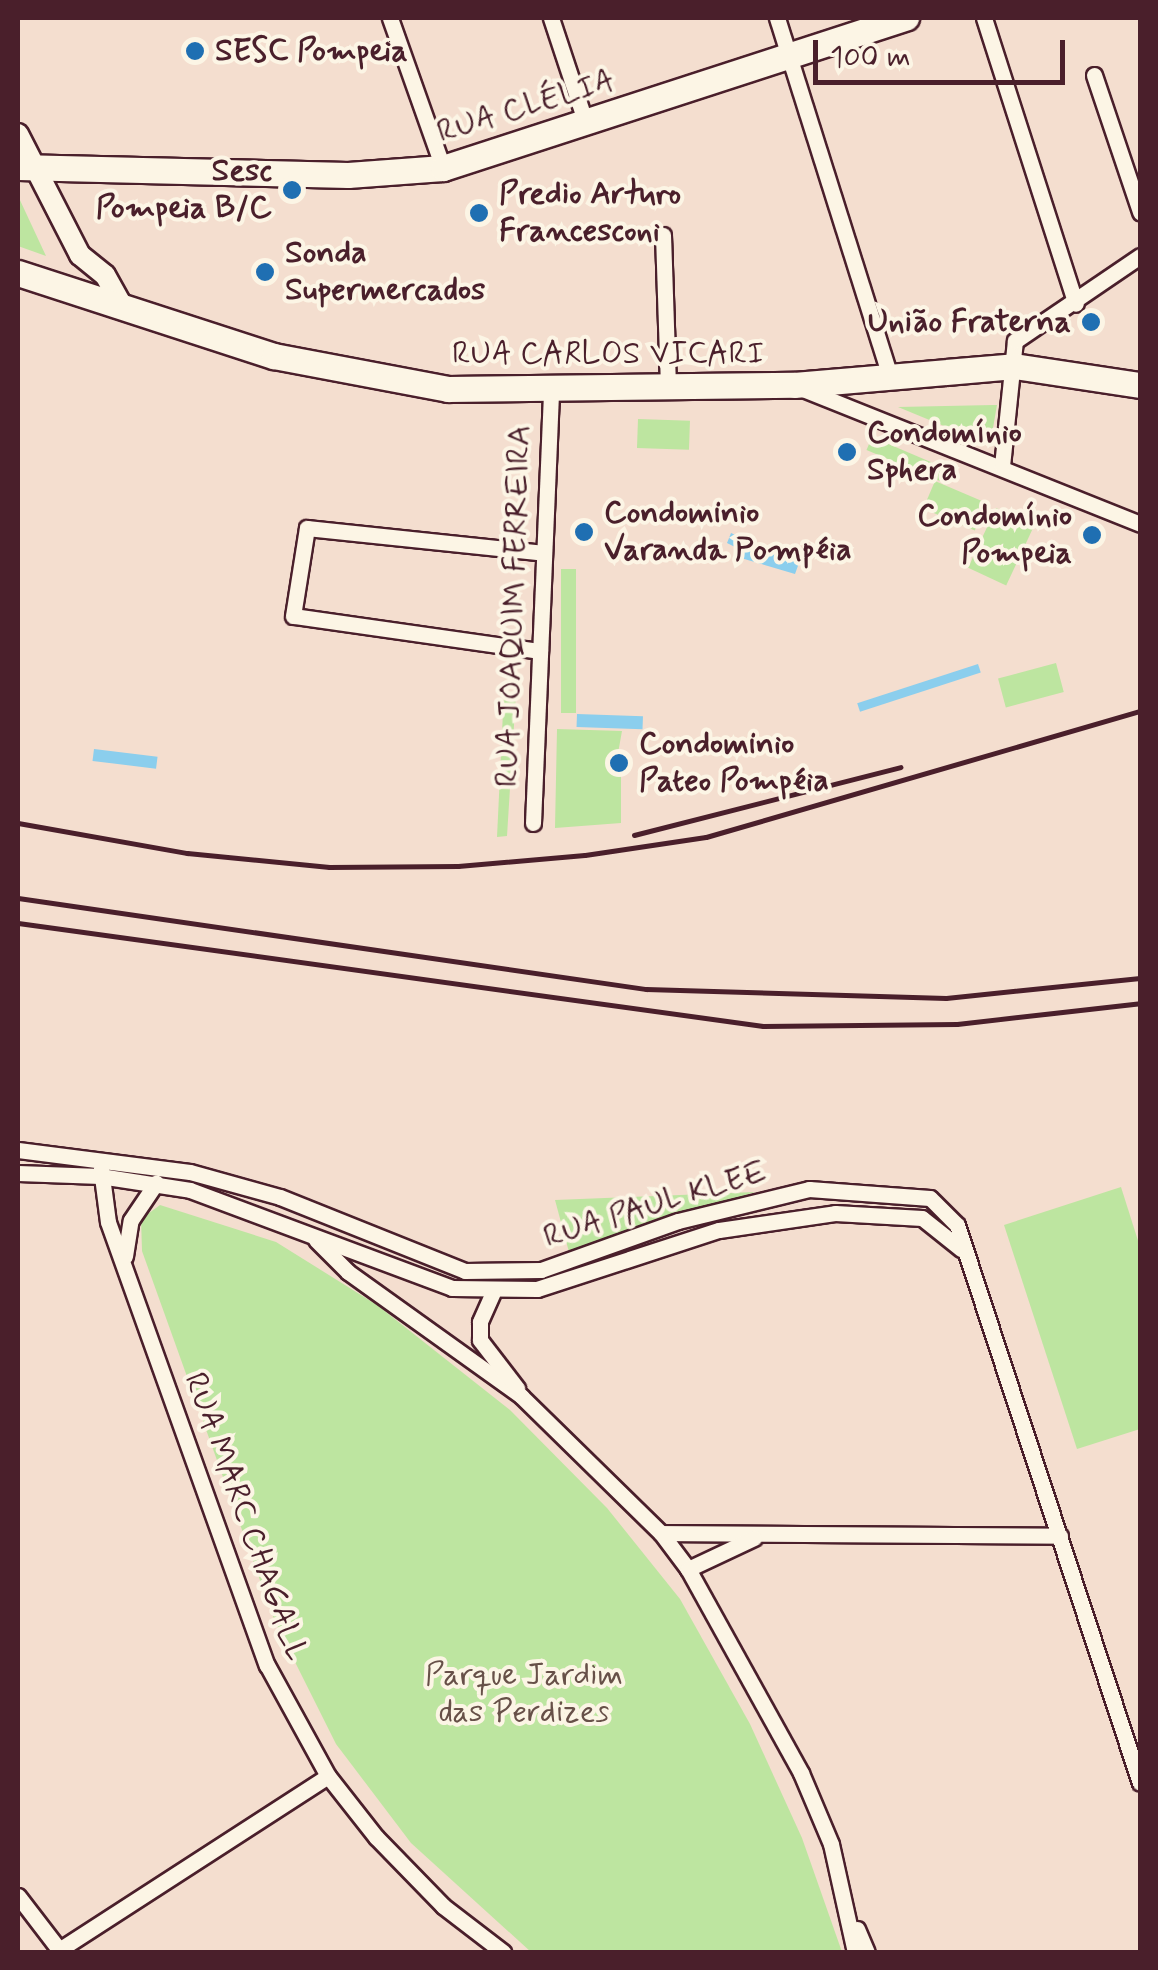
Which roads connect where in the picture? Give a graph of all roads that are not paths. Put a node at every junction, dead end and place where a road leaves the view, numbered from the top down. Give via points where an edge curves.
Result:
1 (390, 18) edge
2 (552, 18) edge
3 (777, 18) edge
4 (906, 18) edge
5 (984, 18) edge
6 (790, 56) junction
7 (1094, 74) dead end
8 (586, 124) junction
9 (18, 134) edge
10 (24, 166) edge
11 (442, 168) junction
12 (1140, 212) edge
13 (664, 235) dead end
14 (1140, 256) edge
15 (18, 273) edge
16 (121, 304) junction
17 (1076, 304) junction
18 (1014, 366) junction
19 (891, 380) junction
20 (794, 385) junction
21 (1140, 385) edge
22 (668, 389) junction
23 (551, 391) junction
24 (1002, 466) junction
25 (1140, 524) edge
26 (544, 552) junction
27 (540, 651) junction
28 (533, 823) dead end
29 (18, 1150) edge
30 (103, 1157) junction
31 (18, 1173) edge
32 (100, 1176) junction
33 (156, 1183) junction
34 (307, 1231) junction
35 (963, 1252) junction
36 (124, 1260) junction
37 (494, 1290) junction
38 (521, 1396) junction
39 (661, 1533) junction
40 (1060, 1536) junction
41 (757, 1537) junction
42 (688, 1568) junction
43 (328, 1776) junction
44 (1140, 1783) edge
45 (18, 1896) edge
46 (845, 1902) junction
47 (60, 1951) edge
48 (502, 1952) edge
49 (854, 1952) edge
50 (867, 1952) edge

1 - 11 street
2 - 8 street
3 - 6 street
4 - 6 main road, RUA CLÉLIA
5 - 17 street
6 - 8 main road, RUA CLÉLIA
6 - 19 street
7 - 12 street
8 - 11 main road, RUA CLÉLIA
9 - 10 street
10 - 11 main road, RUA CLÉLIA via 348,175
10 - 16 street via 80,255 105,276
13 - 22 street
14 - 17 street
15 - 16 main road, RUA CARLOS VICARI
16 - 23 main road, RUA CARLOS VICARI via 327,370 448,389
17 - 18 street via 1015,341
18 - 19 main road, RUA CARLOS VICARI
18 - 21 main road, RUA CARLOS VICARI
18 - 24 street
19 - 20 main road, RUA CARLOS VICARI
20 - 22 main road, RUA CARLOS VICARI
20 - 24 street
22 - 23 main road, RUA CARLOS VICARI
23 - 26 street, RUA JOAQUIM FERREIRA
24 - 25 street
26 - 27 street, RUA JOAQUIM FERREIRA
26 - 27 street via 307,528 294,619
27 - 28 street, RUA JOAQUIM FERREIRA
29 - 30 street, RUA PAUL KLEE
30 - 32 street, RUA MARC CHAGALL
30 - 35 street, RUA PAUL KLEE via 153,1163 280,1197 464,1271 541,1270 715,1209 809,1188 930,1198 954,1218
31 - 32 street, RUA PAUL KLEE
32 - 33 street, RUA PAUL KLEE
32 - 36 street, RUA MARC CHAGALL
33 - 34 street, RUA PAUL KLEE
33 - 36 street via 131,1220
34 - 37 street, RUA PAUL KLEE via 406,1274 452,1288
34 - 38 street via 348,1272
35 - 37 street, RUA PAUL KLEE via 922,1218 818,1214 719,1230 576,1281
35 - 40 street
36 - 43 street, RUA MARC CHAGALL via 233,1582 267,1665
37 - 38 street via 480,1340
38 - 39 street
39 - 41 street
39 - 42 street
40 - 41 street
40 - 44 street
41 - 42 street
42 - 46 street via 801,1773
43 - 47 street
43 - 48 street, RUA MARC CHAGALL via 419,1883
45 - 47 street
46 - 49 street
46 - 50 street

